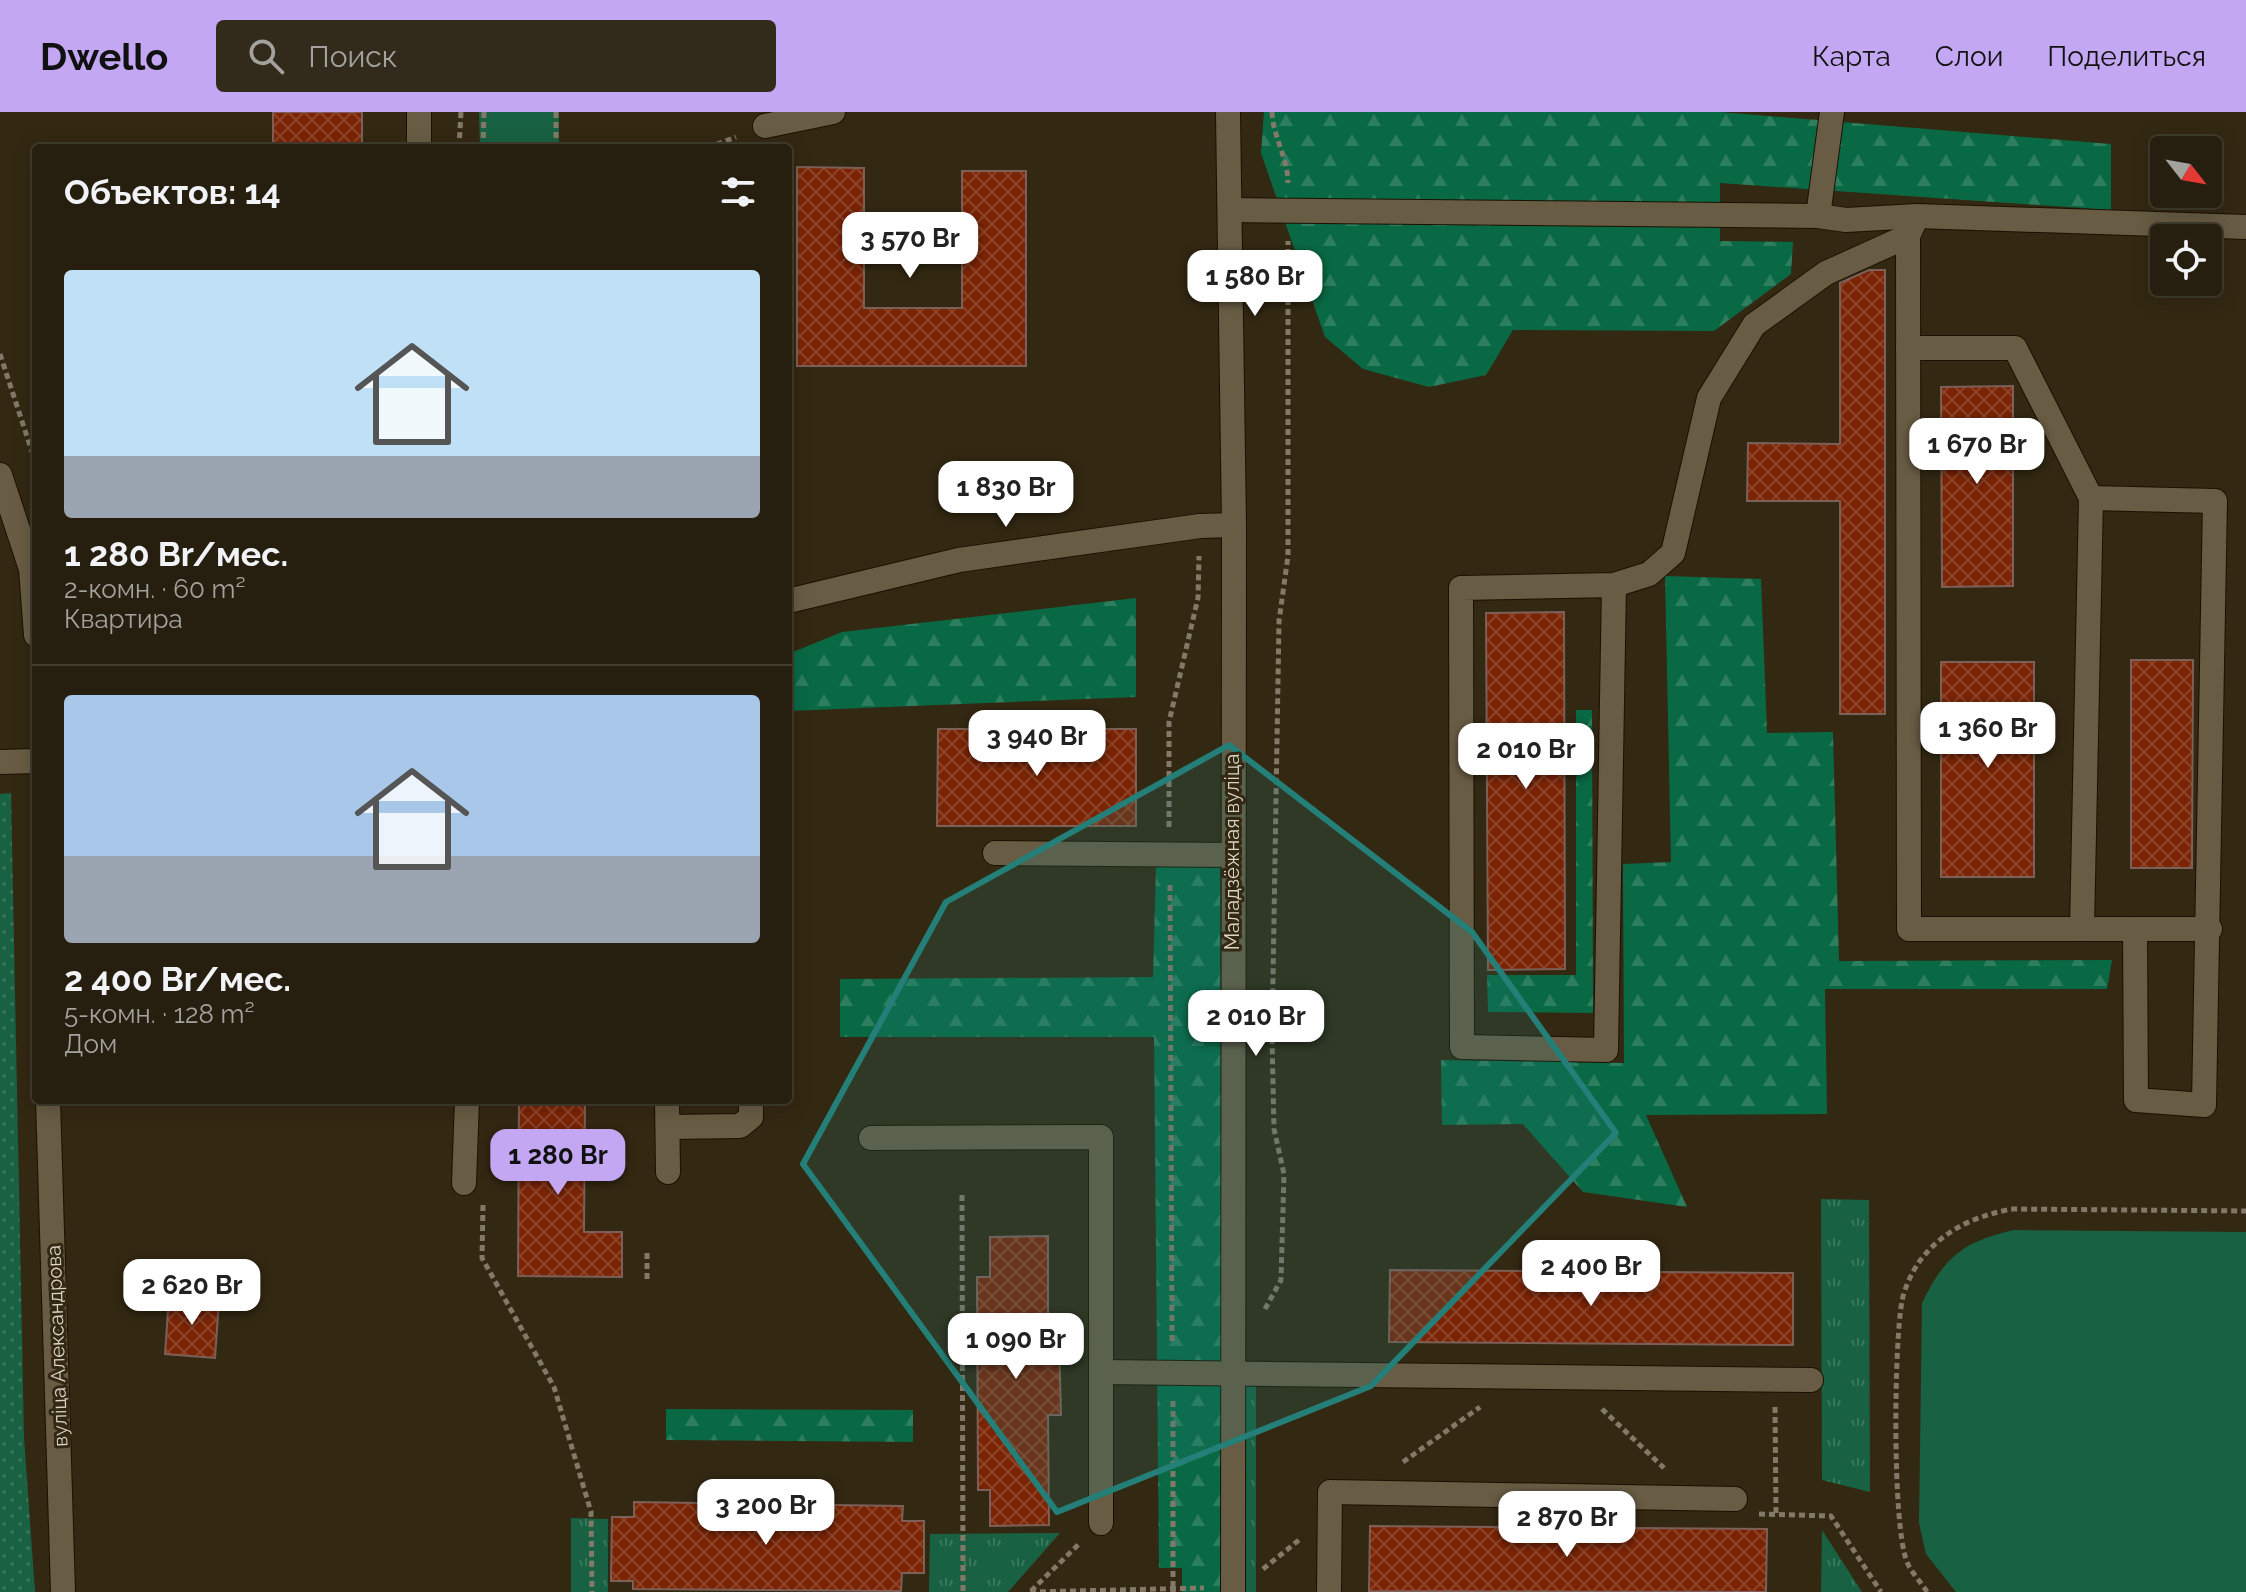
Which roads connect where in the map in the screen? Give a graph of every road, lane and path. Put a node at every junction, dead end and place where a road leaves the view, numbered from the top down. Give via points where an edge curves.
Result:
1 (419, 112) edge
2 (461, 112) edge
3 (484, 112) edge
4 (556, 112) edge
5 (833, 112) edge
6 (1228, 112) edge
7 (1272, 112) edge
8 (1832, 112) edge
9 (765, 126) dead end
10 (419, 144) edge
11 (459, 144) edge
12 (483, 144) edge
13 (556, 144) edge
14 (1230, 210) junction
15 (1288, 211) junction
16 (1818, 216) junction
17 (1912, 226) junction
18 (2246, 227) edge
19 (1908, 348) junction
20 (0, 354) edge
21 (32, 452) edge
22 (0, 475) edge
23 (2091, 498) junction
24 (1234, 525) junction
25 (32, 582) edge
26 (1614, 585) junction
27 (792, 600) edge
28 (32, 761) edge
29 (0, 762) edge
30 (995, 853) dead end
31 (1232, 855) junction
32 (2082, 929) junction
33 (2135, 929) junction
34 (2210, 929) junction
35 (48, 1104) edge
36 (467, 1104) edge
37 (667, 1104) edge
38 (751, 1104) edge
39 (668, 1127) junction
40 (871, 1138) dead end
41 (668, 1172) dead end
42 (474, 1189) joint
43 (962, 1195) dead end
44 (2246, 1211) edge
45 (647, 1253) dead end
46 (647, 1279) dead end
47 (1263, 1313) dead end
48 (1101, 1372) junction
49 (1233, 1375) junction
50 (1775, 1380) junction
51 (1811, 1380) dead end
52 (1735, 1499) dead end
53 (1101, 1523) joint
54 (1260, 1556) dead end
55 (1260, 1582) dead end
56 (1173, 1588) dead end
57 (63, 1592) edge
58 (592, 1592) edge
59 (963, 1592) edge
60 (1030, 1592) edge
61 (1233, 1592) edge
62 (1329, 1592) edge
63 (1881, 1592) edge
64 (1927, 1592) edge

1 - 10 street
2 - 11 path
3 - 12 path
4 - 13 path
5 - 9 street
6 - 14 street, Маладзёжная вуліца
7 - 15 path via 1288,168
8 - 16 street
14 - 15 street
14 - 24 street, Маладзёжная вуліца
15 - 16 street
15 - 47 path via 1288,556 1279,621 1272,1038 1274,1129 1284,1174 1281,1280
16 - 17 street
17 - 18 street
17 - 19 street
17 - 26 street via 1826,273 1754,325 1709,398 1673,553 1649,574
19 - 23 street via 2015,348
19 - 32 street via 1909,929
20 - 21 path
22 - 25 street
23 - 32 street
23 - 34 street via 2215,501
24 - 27 street via 959,560
24 - 31 street, Маладзёжная вуліца
26 - 26 street via 1461,588 1462,1047 1606,1050
28 - 29 street
30 - 31 street
31 - 49 street, Маладзёжная вуліца
32 - 33 street
33 - 34 street
33 - 34 street via 2136,1100 2204,1105
35 - 57 street, вуліца Александрова
36 - 42 street
37 - 39 street
38 - 39 street via 751,1117 740,1126
39 - 41 street
40 - 48 street via 1101,1137
42 - 58 path via 482,1258 554,1387 591,1512
43 - 59 path
44 - 64 path via 2011,1209 1973,1217 1942,1237 1918,1263 1902,1298 1898,1338 1899,1526 1907,1562
45 - 46 path
48 - 49 street
48 - 53 street
49 - 50 street
49 - 61 street, Маладзёжная вуліца
50 - 51 street
50 - 63 path via 1776,1514 1831,1516
52 - 62 street via 1330,1492
53 - 60 path
54 - 55 path
56 - 60 path

